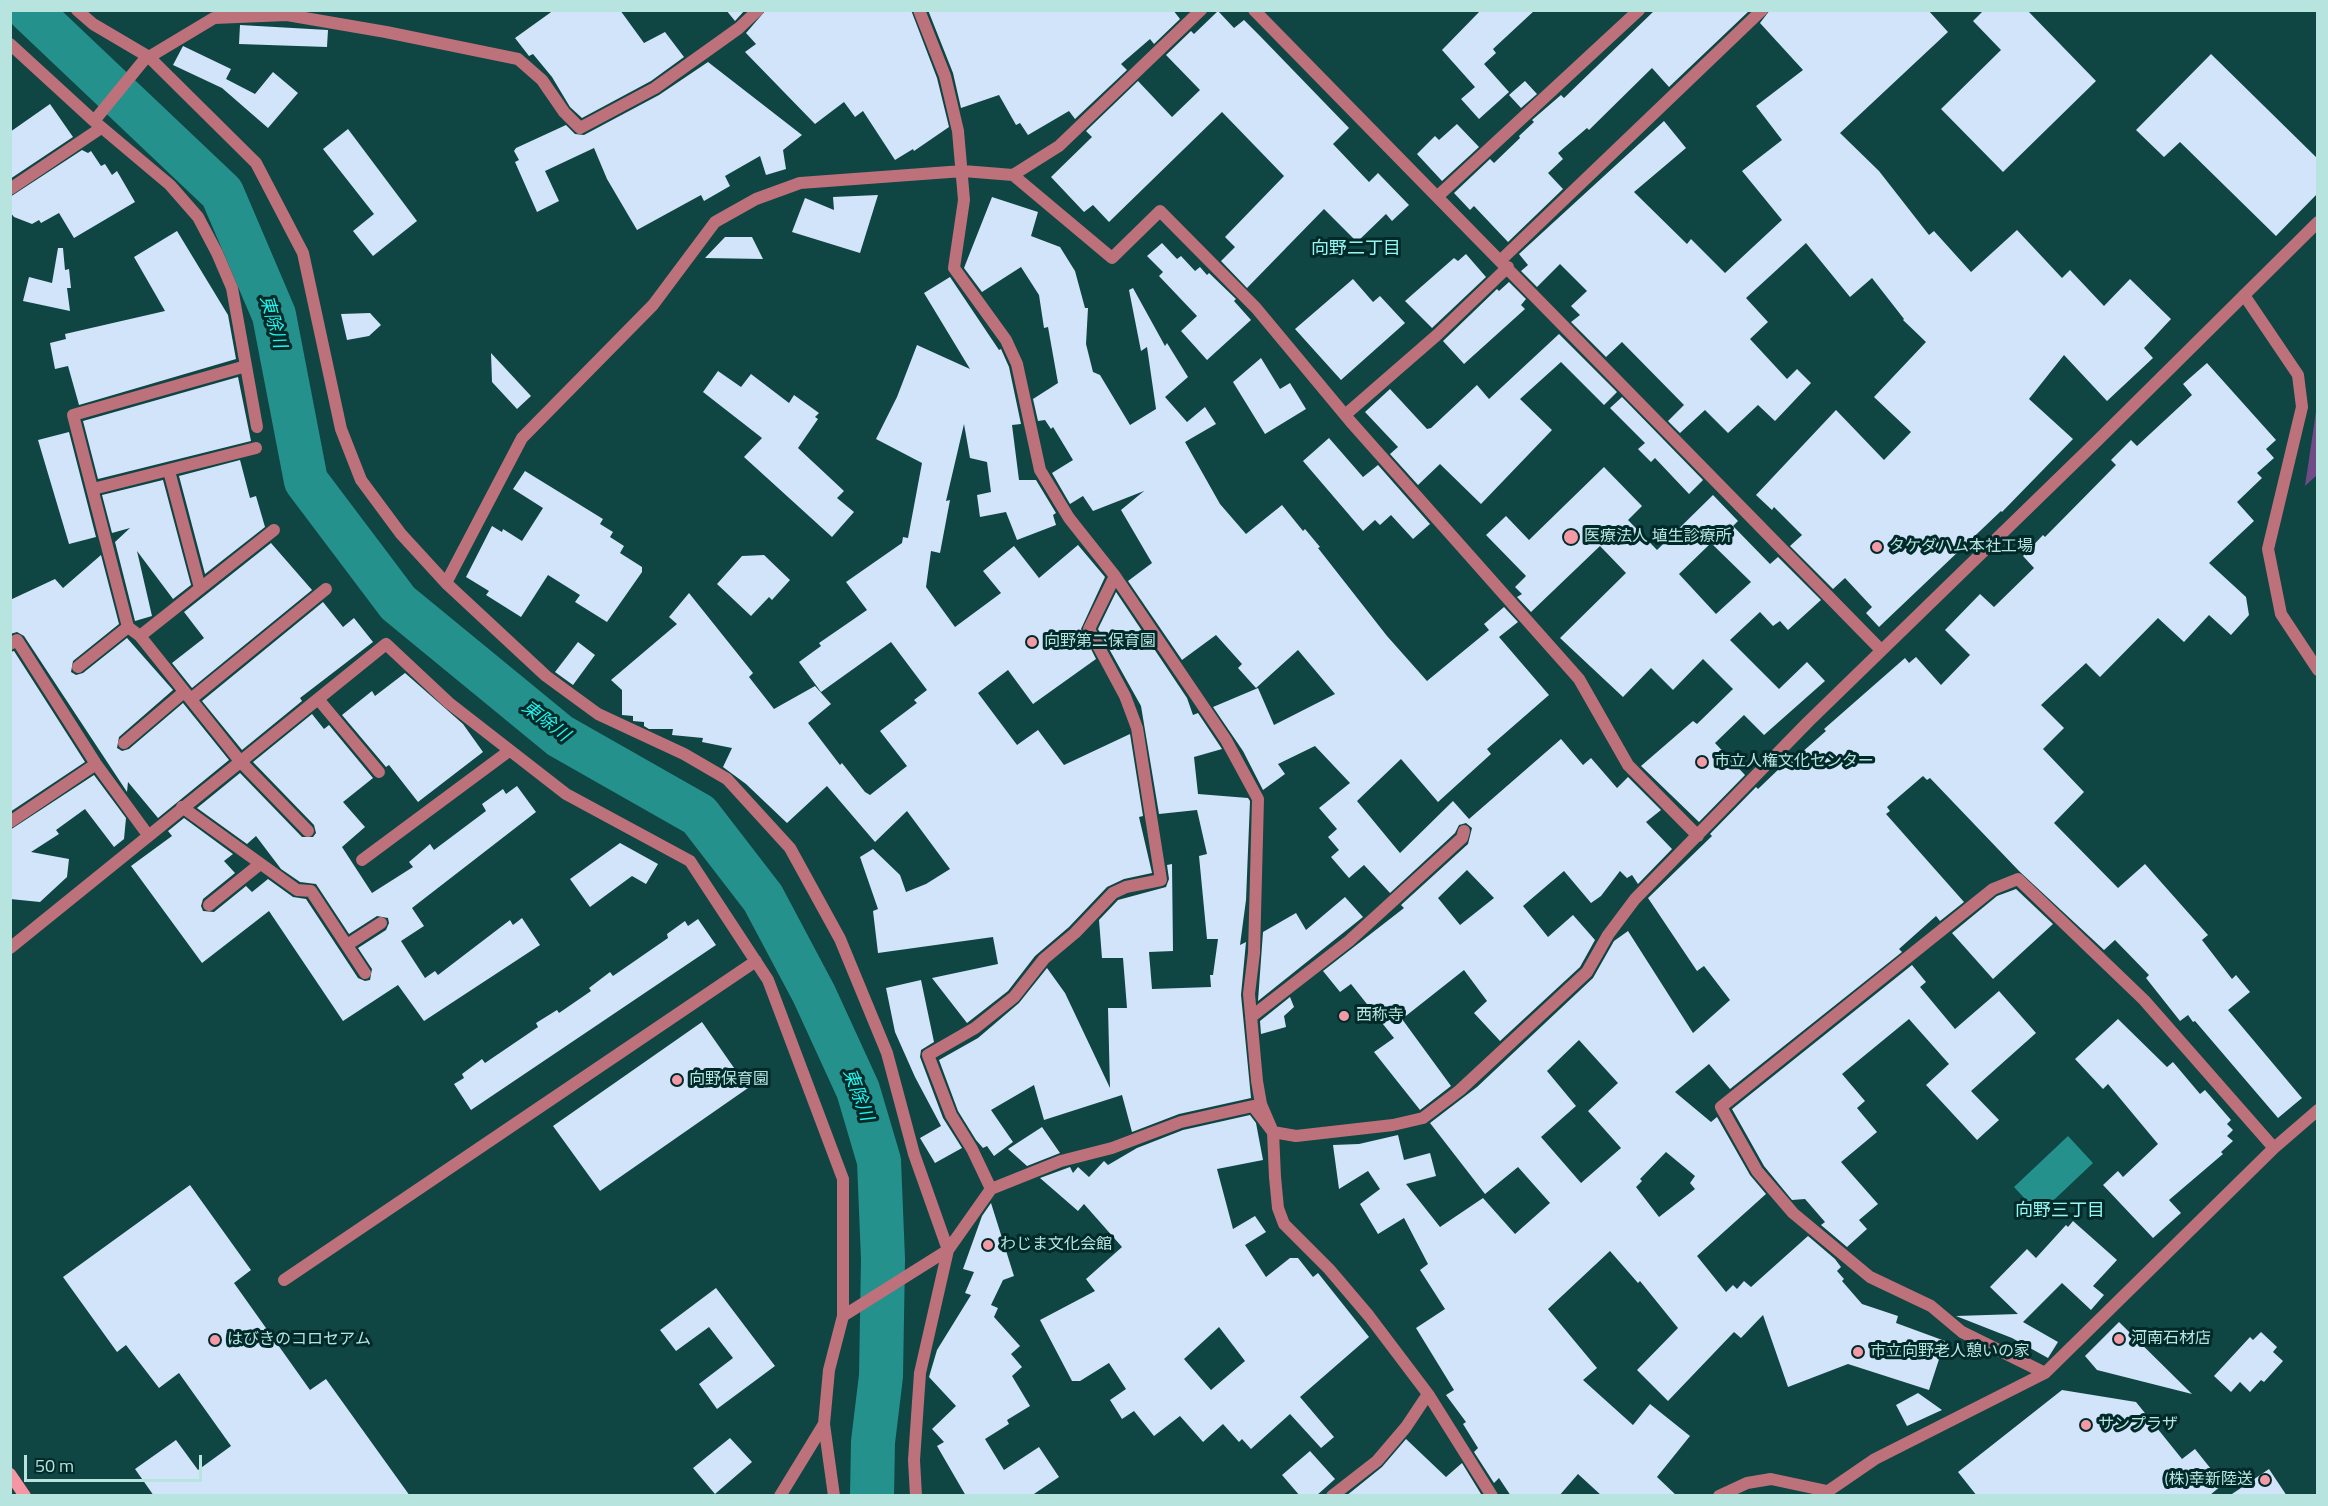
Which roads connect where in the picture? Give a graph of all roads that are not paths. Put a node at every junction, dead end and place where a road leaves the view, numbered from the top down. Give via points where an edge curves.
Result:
1 (77, 10) edge
2 (758, 10) edge
3 (919, 10) edge
4 (1201, 10) edge
5 (1254, 10) edge
6 (1639, 10) edge
7 (1762, 10) edge
8 (10, 44) edge
9 (146, 59) junction
10 (98, 125) junction
11 (963, 171) junction
12 (1013, 175) junction
13 (10, 189) edge
14 (1438, 196) junction
15 (2318, 222) edge
16 (1505, 263) junction
17 (2244, 295) junction
18 (246, 366) junction
19 (1345, 415) junction
20 (257, 427) dead end
21 (256, 448) dead end
22 (169, 471) junction
23 (93, 489) junction
24 (274, 530) dead end
25 (1115, 576) junction
26 (446, 583) junction
27 (200, 588) junction
28 (326, 589) dead end
29 (128, 627) junction
30 (140, 636) junction
31 (10, 644) edge
32 (1881, 650) junction
33 (78, 667) dead end
34 (2318, 670) edge
35 (187, 695) junction
36 (318, 699) junction
37 (124, 743) dead end
38 (509, 751) junction
39 (240, 761) junction
40 (96, 764) junction
41 (379, 771) dead end
42 (182, 807) junction
43 (10, 822) edge
44 (308, 831) dead end
45 (1464, 831) dead end
46 (148, 835) junction
47 (1698, 836) junction
48 (362, 860) dead end
49 (260, 864) junction
50 (209, 905) dead end
51 (381, 923) dead end
52 (347, 945) junction
53 (10, 948) edge
54 (756, 961) junction
55 (365, 973) dead end
56 (1251, 1017) junction
57 (2318, 1110) edge
58 (1273, 1132) junction
59 (2274, 1148) junction
60 (992, 1189) junction
61 (948, 1250) junction
62 (284, 1280) dead end
63 (843, 1316) junction
64 (2045, 1373) junction
65 (1428, 1394) junction
66 (824, 1424) junction
67 (10, 1474) edge
68 (1824, 1493) edge
69 (21, 1494) edge
70 (780, 1496) edge
71 (834, 1496) edge
72 (916, 1496) edge
73 (1332, 1496) edge
74 (1492, 1496) edge
75 (1719, 1496) edge

1 - 9 street
2 - 9 street via 655,88 580,128 542,80 518,59 287,15 214,18
3 - 11 street via 945,76
4 - 12 street via 1059,146
5 - 14 street
6 - 14 street
7 - 16 street
8 - 10 street
9 - 10 street
9 - 26 street via 256,163 303,253 341,429 361,480 401,534
10 - 13 street
10 - 18 street via 170,185 198,217 232,288
11 - 12 street
11 - 25 street via 964,200 954,268 1006,340 1017,364 1040,470 1069,518
11 - 26 street via 800,183 756,198 715,222 653,305 522,438
12 - 19 street via 1112,258 1160,211 1256,308
14 - 16 street
15 - 17 street
16 - 19 street via 1437,335
16 - 32 street
17 - 32 street
17 - 34 street via 2298,375 2302,407 2268,549 2281,614
18 - 20 street
18 - 23 street via 73,415
19 - 47 street via 1579,680 1628,765
21 - 22 street
22 - 23 street
22 - 27 street
23 - 29 street
24 - 27 street
25 - 56 street via 1226,740 1258,799
25 - 60 street via 1089,629 1112,668 1137,728 1161,880 1113,893 1044,959 1014,997 975,1028 928,1055 951,1115
26 - 61 street via 546,676 598,714 727,779 790,848 840,939 887,1053 914,1154
27 - 30 street
28 - 35 street
29 - 30 street
29 - 33 street
30 - 35 street
31 - 40 street via 17,640
32 - 47 street
35 - 37 street
35 - 39 street
36 - 38 street via 386,644 449,704
36 - 39 street
36 - 41 street
38 - 48 street
38 - 54 street via 566,794 690,861
39 - 42 street
39 - 44 street
40 - 43 street
40 - 46 street
42 - 46 street
42 - 49 street
45 - 56 street via 1462,838 1349,941
46 - 53 street
47 - 58 street via 1635,899 1587,972 1460,1090 1423,1118 1296,1136
49 - 50 street
49 - 52 street via 297,890 311,891
51 - 52 street
52 - 55 street
54 - 62 street
54 - 63 street via 768,980 843,1179
56 - 58 street via 1261,1104
57 - 59 street
58 - 60 street via 1253,1106 1181,1122 1112,1148 1061,1161
58 - 65 street via 1276,1187 1284,1224 1336,1277
59 - 64 street
59 - 64 street via 2144,1000 2018,879 1993,889 1721,1107 1757,1171 1793,1213 1870,1277 1931,1306 1962,1332
60 - 61 street
61 - 63 street
61 - 72 street via 920,1373 914,1460
63 - 66 street via 829,1370
64 - 68 street via 1875,1459
65 - 73 street via 1377,1461
65 - 74 street
66 - 70 street
66 - 71 street
67 - 69 main road
68 - 75 street via 1771,1479

